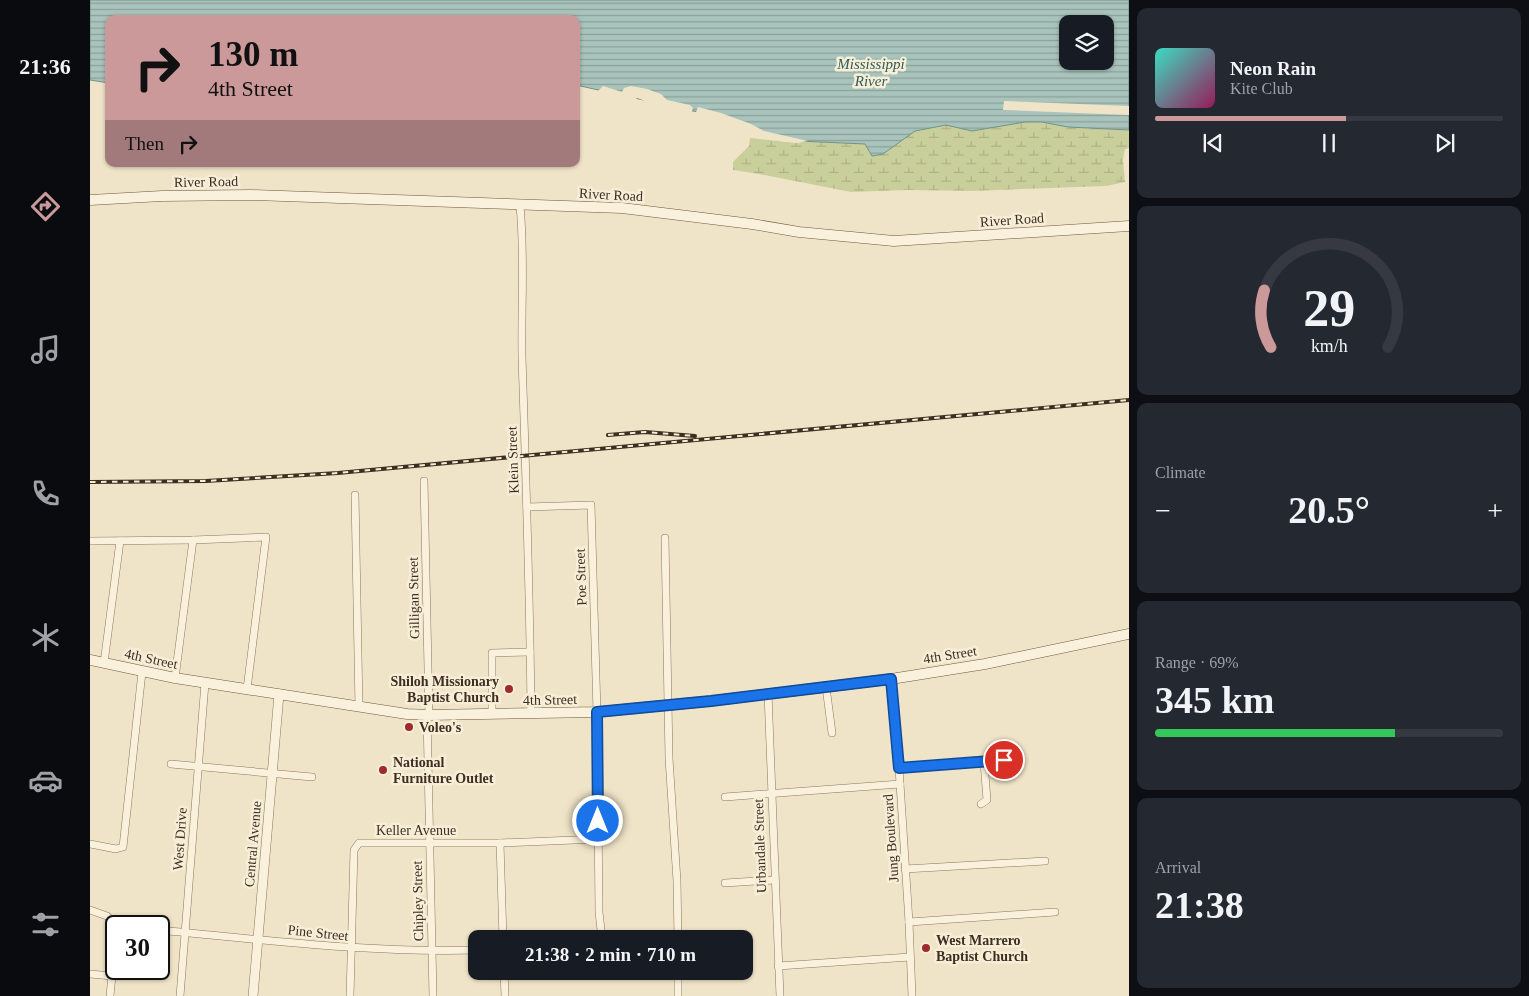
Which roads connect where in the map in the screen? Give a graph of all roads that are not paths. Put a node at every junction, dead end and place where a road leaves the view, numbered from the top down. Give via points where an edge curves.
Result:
1 (90, 200) edge
2 (520, 206) junction
3 (1129, 226) edge
4 (424, 481) dead end
5 (355, 495) dead end
6 (527, 507) junction
7 (665, 538) dead end
8 (193, 540) junction
9 (90, 541) edge
10 (120, 541) junction
11 (1129, 634) edge
12 (530, 652) junction
13 (90, 660) edge
14 (104, 663) junction
15 (142, 672) junction
16 (175, 678) junction
17 (891, 679) junction
18 (205, 683) junction
19 (826, 687) junction
20 (247, 690) junction
21 (279, 694) junction
22 (768, 694) junction
23 (668, 706) junction
24 (359, 707) junction
25 (597, 712) junction
26 (492, 714) junction
27 (531, 714) junction
28 (428, 715) junction
29 (832, 733) dead end
30 (1019, 759) dead end
31 (984, 762) junction
32 (171, 764) dead end
33 (198, 766) junction
34 (899, 768) junction
35 (273, 774) junction
36 (312, 777) dead end
37 (900, 784) junction
38 (771, 795) junction
39 (725, 797) dead end
40 (981, 804) dead end
41 (598, 839) junction
42 (500, 842) junction
43 (90, 844) edge
44 (430, 844) junction
45 (1045, 861) dead end
46 (905, 869) junction
47 (774, 880) junction
48 (725, 883) dead end
49 (90, 910) edge
50 (1055, 912) dead end
51 (105, 915) edge
52 (909, 922) junction
53 (503, 930) edge
54 (601, 930) edge
55 (678, 930) edge
56 (170, 931) edge
57 (185, 933) junction
58 (258, 939) junction
59 (351, 948) junction
60 (468, 950) edge
61 (432, 951) junction
62 (910, 957) junction
63 (778, 966) junction
64 (90, 974) edge
65 (105, 975) edge
66 (112, 980) edge
67 (504, 980) edge
68 (678, 980) edge
69 (110, 996) edge
70 (180, 996) edge
71 (253, 996) edge
72 (350, 996) edge
73 (433, 996) edge
74 (505, 996) edge
75 (678, 996) edge
76 (780, 996) edge
77 (912, 996) edge

1 - 2 main road, River Road via 251,196
2 - 3 main road, River Road via 641,210 799,232 894,241
2 - 6 street, Klein Street
4 - 28 street, Gilligan Street
5 - 24 street
6 - 12 street, Klein Street
6 - 25 street, Poe Street via 591,505
7 - 23 street
8 - 10 street
8 - 16 street
8 - 20 street via 266,537
9 - 10 street
10 - 14 street
11 - 17 main road, 4th Street via 986,664
12 - 26 street via 492,653
12 - 27 street, Klein Street
13 - 14 main road, 4th Street
14 - 15 main road, 4th Street
15 - 16 main road, 4th Street
15 - 43 street via 123,847
16 - 18 main road, 4th Street
17 - 19 main road, 4th Street
17 - 34 street, Jung Boulevard
18 - 20 main road, 4th Street
18 - 33 street, West Drive
19 - 22 main road, 4th Street
19 - 29 street
20 - 21 main road, 4th Street
21 - 24 main road, 4th Street
21 - 35 street, Central Avenue
22 - 23 main road, 4th Street
22 - 38 street, Urbandale Street
23 - 25 main road, 4th Street
23 - 55 street
24 - 28 main road, 4th Street
25 - 27 main road, 4th Street
25 - 41 street
26 - 27 main road, 4th Street
26 - 28 main road, 4th Street
28 - 44 street, Chipley Street
30 - 31 street
31 - 34 street
31 - 40 street via 987,800
32 - 33 street
33 - 35 street
33 - 57 street, West Drive
34 - 37 street, Jung Boulevard
35 - 36 street
35 - 58 street, Central Avenue
37 - 38 street
37 - 46 street, Jung Boulevard
38 - 39 street
38 - 47 street, Urbandale Street
41 - 42 street, Keller Avenue
41 - 54 street
42 - 44 street, Keller Avenue
42 - 53 street
44 - 59 street, Keller Avenue via 364,842 356,846
44 - 61 street, Chipley Street
45 - 46 street
46 - 52 street, Jung Boulevard
47 - 48 street
47 - 63 street, Urbandale Street
49 - 51 street
50 - 52 street
52 - 62 street, Jung Boulevard
56 - 57 street, Pine Street
57 - 58 street, Pine Street
57 - 70 street, West Drive
58 - 59 street, Pine Street
58 - 71 street, Central Avenue
59 - 61 street, Pine Street
59 - 72 street, Keller Avenue
60 - 61 street, Pine Street
61 - 73 street, Chipley Street
62 - 63 street
62 - 77 street, Jung Boulevard
63 - 76 street, Urbandale Street
64 - 65 street
66 - 69 street
67 - 74 street
68 - 75 street

